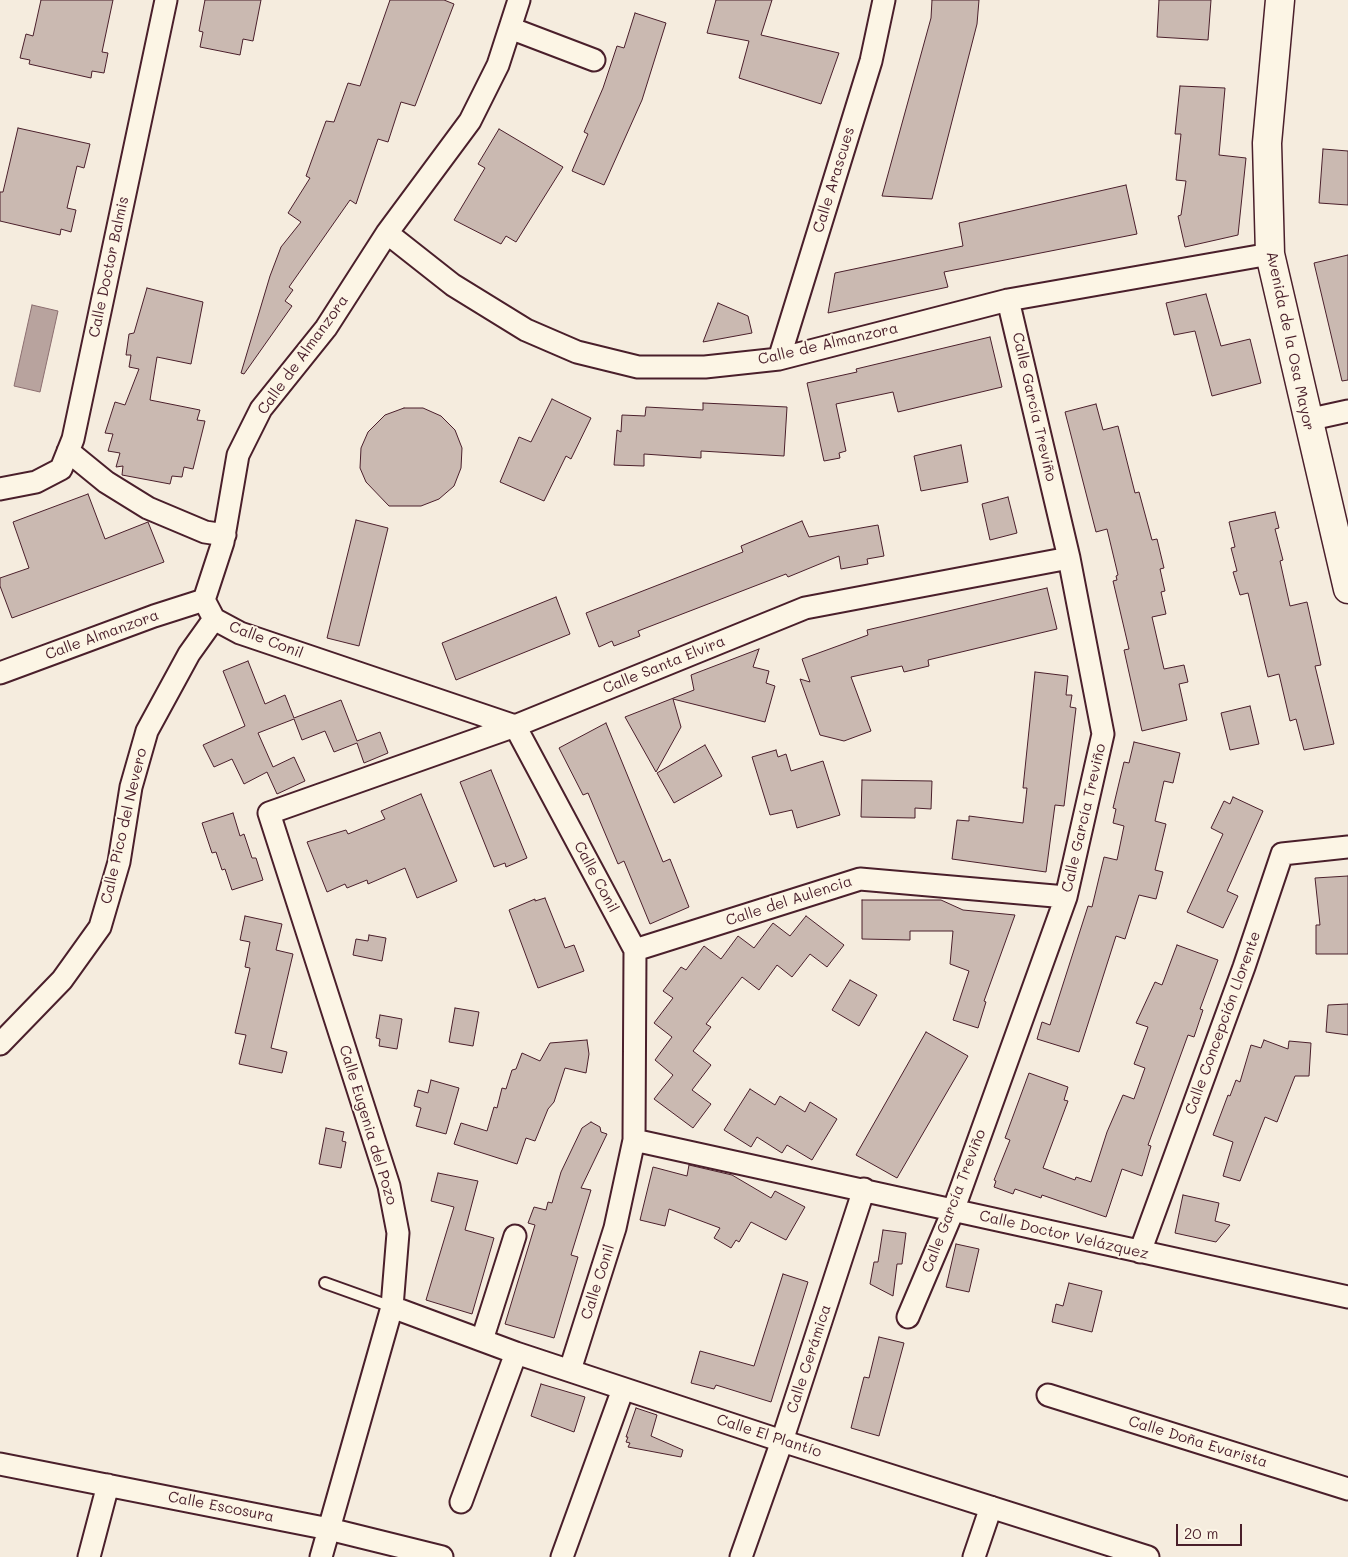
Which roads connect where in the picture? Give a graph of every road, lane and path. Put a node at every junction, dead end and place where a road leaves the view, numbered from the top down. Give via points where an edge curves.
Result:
1 (166, 0) edge
2 (519, 0) edge
3 (884, 0) edge
4 (1280, 0) edge
5 (510, 28) junction
6 (594, 60) dead end
7 (387, 233) junction
8 (1270, 254) junction
9 (1008, 300) junction
10 (778, 359) junction
11 (1348, 411) edge
12 (1307, 420) junction
13 (68, 451) junction
14 (0, 489) edge
15 (225, 535) junction
16 (1069, 558) junction
17 (1348, 589) edge
18 (204, 600) junction
19 (214, 619) junction
20 (0, 673) edge
21 (515, 726) junction
22 (269, 813) joint
23 (1348, 847) edge
24 (1066, 897) junction
25 (635, 950) junction
26 (0, 1044) edge
27 (634, 1140) junction
28 (864, 1189) junction
29 (953, 1211) junction
30 (515, 1236) dead end
31 (1140, 1252) junction
32 (325, 1283) dead end
33 (1348, 1297) edge
34 (392, 1307) junction
35 (908, 1317) dead end
36 (482, 1340) junction
37 (516, 1353) junction
38 (570, 1370) junction
39 (623, 1389) junction
40 (1048, 1395) dead end
41 (782, 1441) junction
42 (0, 1464) edge
43 (108, 1485) junction
44 (1348, 1489) edge
45 (461, 1502) dead end
46 (991, 1506) junction
47 (329, 1529) junction
48 (88, 1557) edge
49 (321, 1557) edge
50 (442, 1557) edge
51 (562, 1557) edge
52 (742, 1557) edge
53 (974, 1557) edge
54 (1148, 1557) edge

1 - 13 street, Calle Doctor Balmis
2 - 5 street, Calle de Almanzora
3 - 10 street, Calle Arascues via 871,61
4 - 8 main road, Avenida de la Osa Mayor via 1267,143
5 - 6 street
5 - 7 street, Calle de Almanzora via 498,65 470,121
7 - 10 street, Calle de Almanzora via 462,290 526,330 577,352 638,367 705,367
7 - 15 street, Calle de Almanzora via 326,328 261,409 238,455
8 - 9 street, Calle de Almanzora
8 - 12 main road, Avenida de la Osa Mayor
9 - 10 street, Calle de Almanzora
9 - 16 street, Calle García Treviño
11 - 12 street
12 - 17 main road, Avenida de la Osa Mayor
13 - 14 street, Calle Doctor Balmis via 60,469 36,482
13 - 15 street via 106,482 148,508 205,532
15 - 18 street, Calle de Almanzora
16 - 21 street, Calle Santa Elvira via 805,608
16 - 24 street, Calle García Treviño via 1102,734
18 - 19 street, Calle Conil
18 - 20 street, Calle Almanzora
19 - 21 street, Calle Conil via 240,634
19 - 26 street, Calle Pico del Nevero via 188,654 148,731 131,788 120,862 100,927 62,980
21 - 22 street, Calle Santa Elvira
21 - 25 street, Calle Conil
22 - 34 street, Calle Eugenia del Pozo via 389,1186 398,1233
23 - 31 street, Calle Concepción Llorente via 1282,854
24 - 25 street, Calle del Aulencia via 860,879
24 - 29 street, Calle García Treviño
25 - 27 street, Calle Conil
27 - 28 street, Calle Doctor Velázquez
27 - 38 street, Calle Conil via 615,1228
28 - 29 street, Calle Doctor Velázquez
28 - 41 street, Calle Cerámica
29 - 31 street, Calle Doctor Velázquez
29 - 35 street, Calle García Treviño
30 - 36 street
31 - 33 street, Calle Doctor Velázquez
32 - 34 lane
34 - 36 street, Calle El Plantío
34 - 47 street, Calle Eugenia del Pozo
36 - 37 street, Calle El Plantío
37 - 38 street, Calle El Plantío
37 - 45 street
38 - 39 street, Calle El Plantío
39 - 41 street, Calle El Plantío
39 - 51 street
40 - 44 street, Calle Doña Evarista
41 - 46 street, Calle El Plantío
41 - 52 street, Calle Cerámica
42 - 43 street, Calle Escosura
43 - 47 street, Calle Escosura
43 - 48 street
46 - 53 street
46 - 54 street, Calle El Plantío
47 - 49 street, Calle Eugenia del Pozo
47 - 50 street, Calle Escosura

